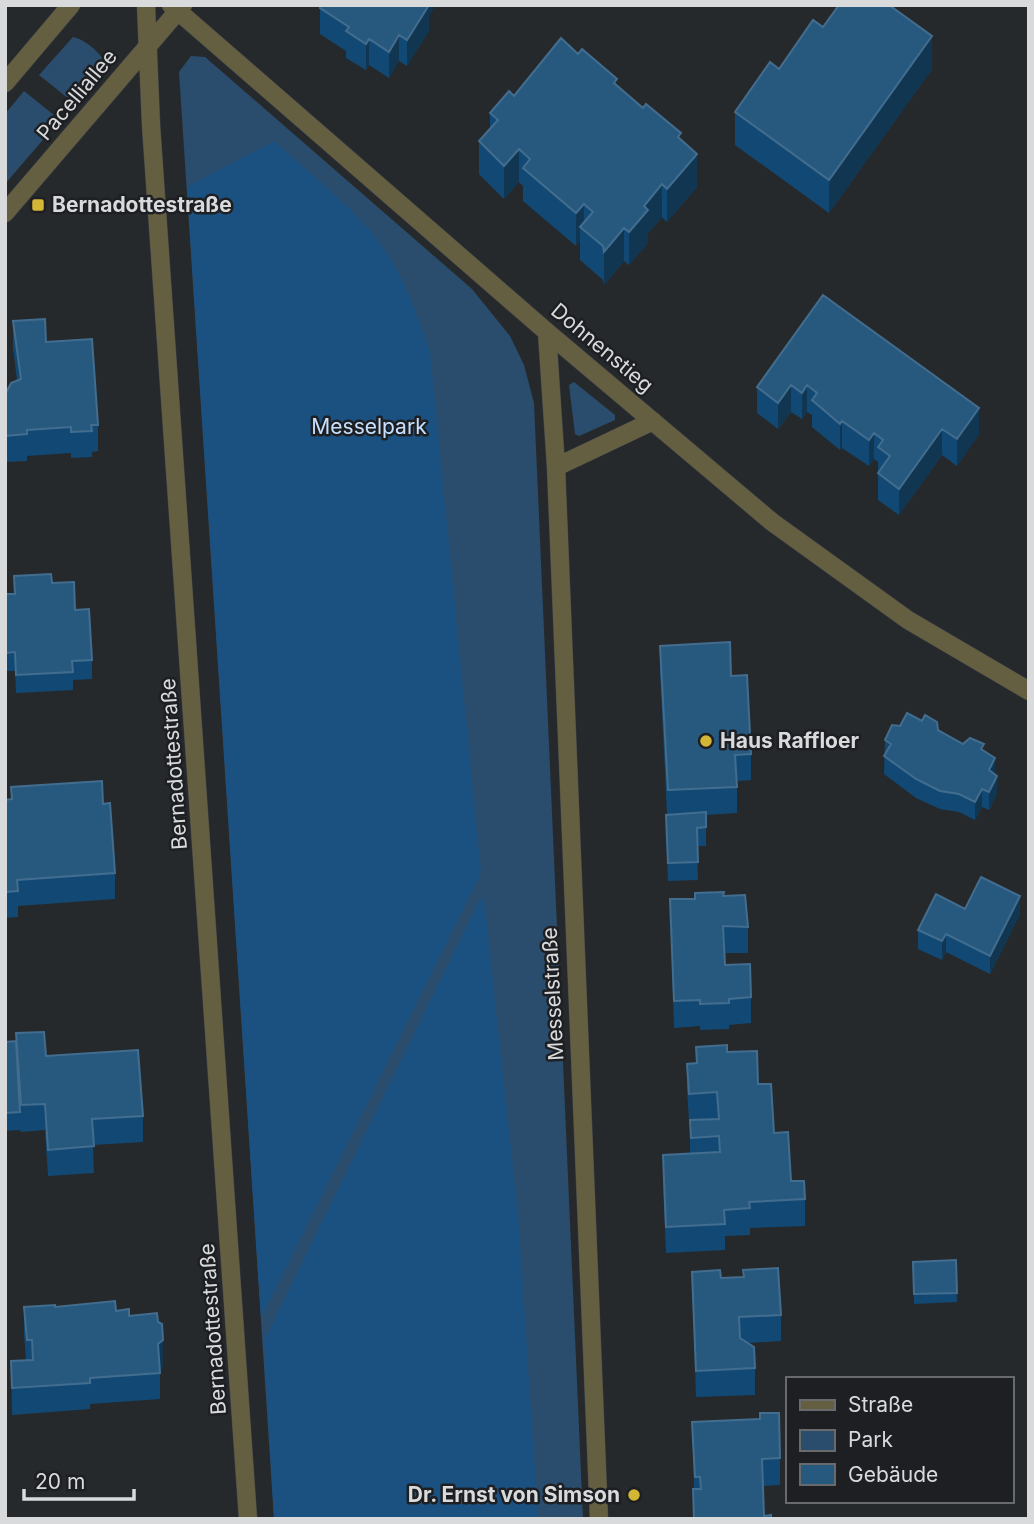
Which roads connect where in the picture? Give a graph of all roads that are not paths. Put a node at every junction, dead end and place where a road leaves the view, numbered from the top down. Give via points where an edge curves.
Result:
1 (71, 5) edge
2 (146, 5) edge
3 (177, 7) edge
4 (147, 47) junction
5 (5, 83) edge
6 (5, 213) edge
7 (547, 332) junction
8 (653, 421) junction
9 (556, 467) junction
10 (1029, 691) edge
11 (248, 1519) edge
12 (599, 1519) edge

1 - 5 street
2 - 4 street, Bernadottestraße
3 - 4 street, Pacelliallee
3 - 7 street, Dohnenstieg
4 - 6 street, Pacelliallee
4 - 11 street, Bernadottestraße
7 - 8 street, Dohnenstieg
7 - 9 street, Messelstraße
8 - 9 street
8 - 10 street, Dohnenstieg via 772,522 908,620
9 - 12 street, Messelstraße

